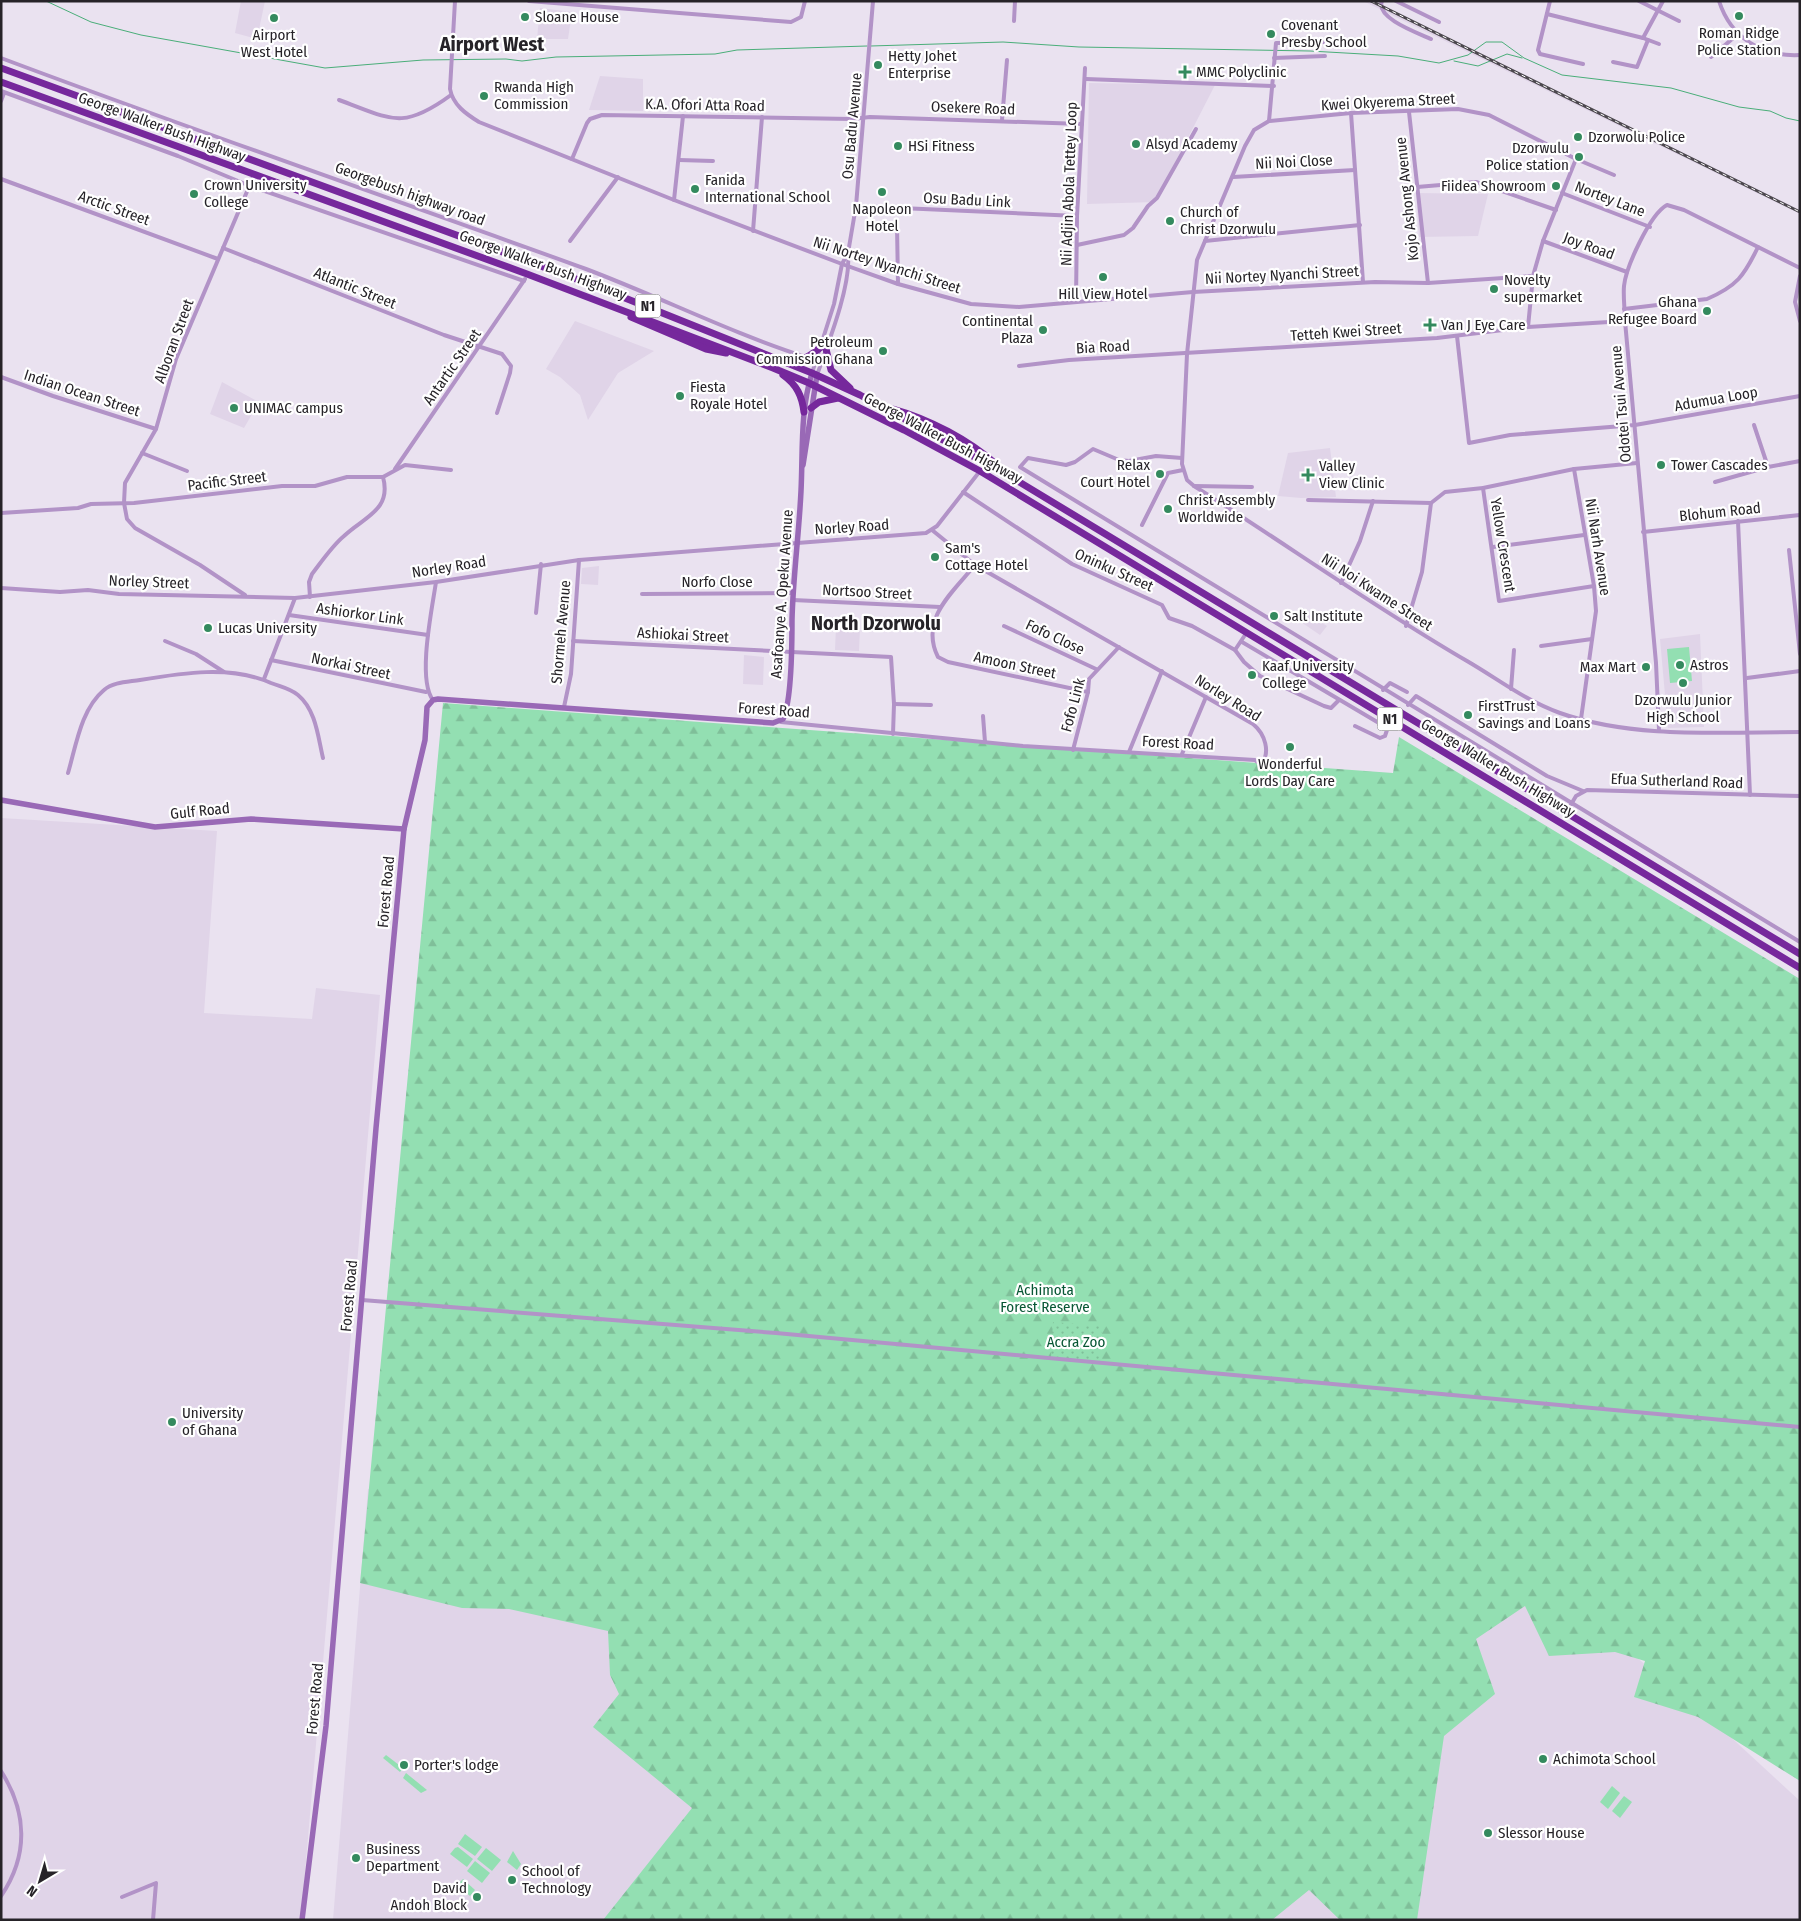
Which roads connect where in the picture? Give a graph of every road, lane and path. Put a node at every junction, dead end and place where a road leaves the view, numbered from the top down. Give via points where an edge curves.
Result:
1 (455, 1) edge
2 (529, 1) edge
3 (805, 1) edge
4 (873, 1) edge
5 (1015, 1) edge
6 (1382, 1) edge
7 (1396, 1) edge
8 (1550, 1) edge
9 (1639, 1) edge
10 (1662, 1) edge
11 (1719, 1) edge
12 (1656, 9) junction
13 (1547, 14) junction
14 (1014, 21) dead end
15 (1439, 22) dead end
16 (1679, 22) dead end
17 (1738, 34) junction
18 (1643, 38) junction
19 (1431, 39) dead end
20 (1648, 40) junction
21 (1326, 42) dead end
22 (1659, 44) dead end
23 (1275, 55) junction
24 (1800, 55) edge
25 (1326, 56) dead end
26 (1711, 57) dead end
27 (1, 58) edge
28 (1007, 60) dead end
29 (1613, 62) dead end
30 (1583, 64) dead end
31 (1, 68) edge
32 (1085, 68) dead end
33 (1086, 79) junction
34 (1, 82) edge
35 (1274, 86) junction
36 (3, 92) edge
37 (451, 95) junction
38 (339, 100) dead end
39 (1, 101) edge
40 (1409, 112) junction
41 (1351, 113) junction
42 (684, 116) junction
43 (762, 117) junction
44 (864, 117) junction
45 (1002, 120) junction
46 (1269, 121) junction
47 (1082, 124) junction
48 (1196, 129) dead end
49 (139, 133) junction
50 (136, 140) junction
51 (572, 158) junction
52 (1576, 159) junction
53 (679, 160) junction
54 (714, 161) dead end
55 (1356, 170) junction
56 (254, 175) junction
57 (1614, 175) dead end
58 (1233, 177) junction
59 (618, 178) junction
60 (1, 179) edge
61 (250, 186) junction
62 (1417, 187) junction
63 (1562, 193) junction
64 (674, 200) junction
65 (856, 206) junction
66 (1556, 210) junction
67 (1077, 216) junction
68 (1360, 225) junction
69 (897, 226) dead end
70 (1650, 227) junction
71 (753, 230) junction
72 (570, 241) dead end
73 (1205, 241) junction
74 (1544, 241) junction
75 (1077, 245) junction
76 (1758, 247) junction
77 (223, 248) junction
78 (848, 252) junction
79 (218, 259) junction
80 (842, 264) junction
81 (849, 267) junction
82 (1800, 268) edge
83 (1626, 272) junction
84 (1533, 276) junction
85 (1800, 276) edge
86 (525, 277) junction
87 (1363, 282) junction
88 (1428, 283) junction
89 (898, 284) junction
90 (1193, 292) junction
91 (1076, 302) junction
92 (1624, 309) junction
93 (1625, 321) junction
94 (1800, 321) edge
95 (1528, 327) junction
96 (1457, 336) junction
97 (479, 348) junction
98 (823, 348) junction
99 (1187, 354) junction
100 (808, 358) junction
101 (784, 362) junction
102 (1019, 366) dead end
103 (772, 368) junction
104 (814, 374) junction
105 (1, 377) edge
106 (811, 384) junction
107 (860, 395) junction
108 (1800, 396) edge
109 (838, 398) junction
110 (808, 410) junction
111 (498, 412) dead end
112 (1635, 425) junction
113 (1754, 425) dead end
114 (156, 429) junction
115 (142, 453) junction
116 (1182, 458) junction
117 (1800, 461) edge
118 (1637, 463) junction
119 (1768, 466) junction
120 (1574, 469) junction
121 (451, 470) dead end
122 (1183, 470) junction
123 (187, 471) dead end
124 (394, 471) junction
125 (980, 471) junction
126 (383, 477) junction
127 (1715, 482) dead end
128 (1194, 486) junction
129 (1252, 487) dead end
130 (1483, 488) junction
131 (963, 492) junction
132 (1308, 500) dead end
133 (1373, 501) junction
134 (124, 503) junction
135 (1431, 503) junction
136 (1, 513) edge
137 (1800, 515) edge
138 (1738, 521) junction
139 (1142, 525) dead end
140 (932, 530) junction
141 (1643, 532) junction
142 (1584, 535) junction
143 (797, 542) junction
144 (1493, 547) junction
145 (1789, 550) dead end
146 (579, 560) junction
147 (541, 564) junction
148 (975, 565) junction
149 (436, 582) junction
150 (1341, 583) junction
151 (1594, 586) junction
152 (1, 588) edge
153 (793, 593) junction
154 (642, 594) dead end
155 (250, 596) junction
156 (310, 597) junction
157 (296, 598) junction
158 (793, 600) junction
159 (940, 607) junction
160 (536, 613) dead end
161 (289, 615) junction
162 (1004, 626) dead end
163 (1406, 626) junction
164 (1247, 632) junction
165 (428, 635) junction
166 (1592, 639) junction
167 (165, 641) dead end
168 (573, 641) junction
169 (1242, 642) junction
170 (1541, 646) dead end
171 (1119, 647) junction
172 (1235, 650) junction
173 (1514, 650) dead end
174 (792, 652) junction
175 (1800, 654) edge
176 (271, 660) junction
177 (1096, 669) junction
178 (1162, 671) junction
179 (1800, 671) edge
180 (224, 672) junction
181 (1746, 678) junction
182 (264, 679) junction
183 (1511, 689) junction
184 (1384, 690) junction
185 (426, 692) junction
186 (1088, 692) junction
187 (1407, 692) dead end
188 (1206, 696) junction
189 (432, 700) junction
190 (1339, 700) junction
191 (894, 704) junction
192 (931, 705) dead end
193 (1408, 705) junction
194 (564, 707) junction
195 (983, 716) dead end
196 (1581, 718) junction
197 (1455, 719) junction
198 (781, 722) junction
199 (1355, 726) dead end
200 (1449, 730) junction
201 (1659, 730) junction
202 (1748, 732) junction
203 (1800, 732) edge
204 (893, 734) junction
205 (984, 742) junction
206 (1073, 750) junction
207 (1129, 752) junction
208 (1182, 754) junction
209 (323, 758) dead end
210 (1261, 765) joint
211 (68, 773) dead end
212 (1583, 791) junction
213 (1750, 795) junction
214 (1800, 796) edge
215 (1, 800) edge
216 (1572, 804) junction
217 (1566, 813) junction
218 (404, 829) junction
219 (1800, 942) edge
220 (1800, 954) edge
221 (1800, 968) edge
222 (362, 1300) junction
223 (1800, 1427) edge
224 (1, 1771) edge
225 (1, 1896) edge
226 (122, 1897) dead end
227 (153, 1920) edge
228 (302, 1920) edge

1 - 37 street via 450,54
2 - 3 street via 791,22 801,17
4 - 44 street, Osu Badu Avenue
5 - 14 street
6 - 19 street via 1382,12 1402,26
7 - 15 street
8 - 13 street
9 - 12 street
10 - 12 street
11 - 17 street
12 - 16 street
12 - 18 street
13 - 18 street
13 - 30 street via 1538,50 1540,54
17 - 24 street via 1752,46 1768,53
17 - 26 street
18 - 20 street
20 - 22 street
20 - 29 street via 1637,67
21 - 23 street via 1276,43
23 - 25 street
23 - 35 street
27 - 100 street, Georgebush highway road via 156,117 587,270
28 - 45 street
31 - 101 highway, George Walker Bush Highway / N1 via 595,286
32 - 33 street, Nii Adjin Abola Tettey Loop
33 - 35 street
33 - 47 street, Nii Adjin Abola Tettey Loop
34 - 49 highway, George Walker Bush Highway / N1
35 - 46 street
36 - 39 street
36 - 50 street
37 - 38 street via 428,112 401,119 388,118
37 - 51 street, Nii Nortey Nyanchi Street via 463,111 479,122
40 - 41 street, Kwei Okyerema Street
40 - 52 street, Kwei Okyerema Street via 1458,109 1489,115
40 - 62 street, Kojo Ashong Avenue
41 - 46 street, Kwei Okyerema Street
41 - 55 street
42 - 43 street, K.A. Ofori Atta Road
42 - 51 street, K.A. Ofori Atta Road via 593,117 584,128
42 - 53 street
43 - 44 street, K.A. Ofori Atta Road
43 - 71 street
44 - 45 street, Osekere Road
44 - 65 street, Osu Badu Avenue
45 - 47 street, Osekere Road
46 - 58 street, Nii Noi Kwame Street via 1254,130
47 - 67 street, Nii Adjin Abola Tettey Loop
48 - 75 street via 1158,198 1129,232
49 - 50 street
49 - 56 highway, George Walker Bush Highway / N1
50 - 61 street
51 - 59 street, Nii Nortey Nyanchi Street
52 - 57 street, Kwei Okyerema Street
52 - 63 street
53 - 54 street
53 - 64 street
55 - 58 street, Nii Noi Close
55 - 68 street
56 - 61 street, Alboran Street
56 - 86 highway, George Walker Bush Highway / N1
58 - 73 street, Nii Noi Kwame Street
59 - 64 street, Nii Nortey Nyanchi Street
59 - 72 street
60 - 79 street, Arctic Street
61 - 77 street, Alboran Street
61 - 86 street
62 - 66 street via 1476,182
62 - 88 street, Kojo Ashong Avenue
63 - 66 street
63 - 70 street, Nortey Lane
64 - 71 street, Nii Nortey Nyanchi Street
65 - 67 street, Osu Badu Link
65 - 78 street, Osu Badu Avenue
66 - 74 street
67 - 75 street, Nii Adjin Abola Tettey Loop
68 - 73 street
68 - 87 street
69 - 89 street
70 - 76 street, Odotei Tsui Avenue via 1664,207 1672,205
70 - 83 street, Odotei Tsui Avenue
71 - 80 street, Nii Nortey Nyanchi Street
73 - 90 street, Nii Noi Kwame Street via 1197,260
74 - 83 street, Joy Road
74 - 84 street
75 - 91 street, Nii Adjin Abola Tettey Loop
76 - 82 street, Odotei Tsui Avenue
76 - 92 street via 1741,278 1720,294 1707,299
77 - 79 street, Alboran Street
77 - 97 street, Atlantic Street
78 - 80 street, Osu Badu Avenue
78 - 81 street, Osu Badu Avenue
79 - 114 street, Alboran Street via 176,359
80 - 81 street, Nii Nortey Nyanchi Street
80 - 98 street, Osu Badu Avenue
81 - 89 street, Nii Nortey Nyanchi Street
81 - 98 street, Osu Badu Avenue
83 - 92 street, Odotei Tsui Avenue
84 - 88 street, Nii Nortey Nyanchi Street
84 - 95 street
85 - 94 street via 1795,302
86 - 97 street, Antartic Street
86 - 103 highway, George Walker Bush Highway / N1 via 614,306 641,322 706,348
87 - 88 street, Nii Nortey Nyanchi Street
87 - 90 street, Nii Nortey Nyanchi Street
89 - 91 street, Nii Nortey Nyanchi Street via 971,304 1019,307
90 - 91 street, Nii Nortey Nyanchi Street
90 - 99 street, Nii Noi Kwame Street
92 - 93 street, Odotei Tsui Avenue
93 - 95 street, Tetteh Kwei Street
93 - 112 street, Odotei Tsui Avenue
95 - 96 street, Tetteh Kwei Street
96 - 99 street, Tetteh Kwei Street
96 - 112 street, Adumua Loop via 1469,443 1510,435
97 - 111 street, Atlantic Street via 502,354 510,366
97 - 124 street, Antartic Street
98 - 100 highway
98 - 104 street, Osu Badu Avenue
98 - 107 highway via 838,379
99 - 102 street, Bia Road
99 - 116 street, Nii Noi Kwame Street
100 - 101 highway
101 - 104 highway, George Walker Bush Highway / N1
103 - 106 highway, George Walker Bush Highway / N1
103 - 110 highway via 797,387
104 - 106 main road, Asafoanye A. Opeku Avenue
104 - 107 highway, George Walker Bush Highway / N1
105 - 114 street, Indian Ocean Street
106 - 109 highway, George Walker Bush Highway / N1
106 - 110 main road, Asafoanye A. Opeku Avenue
107 - 217 highway, George Walker Bush Highway / N1 via 945,431 986,456 1011,477
108 - 112 street, Adumua Loop
109 - 110 highway via 819,402
109 - 125 highway, George Walker Bush Highway / N1
110 - 143 main road, Asafoanye A. Opeku Avenue via 800,456
112 - 118 street, Odotei Tsui Avenue
113 - 119 street
114 - 115 street, Alboran Street
115 - 123 street
115 - 134 street, Alboran Street via 125,483
116 - 122 street, Nii Noi Kwame Street
116 - 184 street via 1156,456 1119,460 1094,449 1075,462 1066,464 1028,458 1020,467
117 - 119 street
118 - 120 street
118 - 141 street, Odotei Tsui Avenue
119 - 127 street
120 - 130 street
120 - 142 street, Nii Narh Avenue
121 - 124 street, Pacific Street via 405,465
122 - 128 street, Nii Noi Kwame Street
122 - 139 street via 1168,473
124 - 126 street, Pacific Street
125 - 131 street
125 - 164 highway, George Walker Bush Highway / N1
126 - 134 street, Pacific Street via 347,478 315,486 263,488
126 - 156 street via 387,490 381,504 370,518 344,535 312,574
128 - 129 street
128 - 150 street, Nii Noi Kwame Street
130 - 135 street via 1445,492
130 - 144 street, Yellow Crescent
131 - 140 street
131 - 172 street, Oninku Street via 1072,564 1096,577 1147,596 1165,607 1173,621 1192,626
132 - 133 street
133 - 135 street
133 - 150 street
134 - 136 street, Pacific Street
134 - 155 street via 127,519 135,528
135 - 163 street via 1422,572
137 - 138 street, Blohum Road
138 - 141 street, Blohum Road
138 - 181 street
140 - 143 street, Norley Road
140 - 148 street, Norley Road
141 - 201 street, Odotei Tsui Avenue
142 - 144 street
142 - 151 street, Nii Narh Avenue
143 - 146 street, Norley Road
143 - 153 main road, Asafoanye A. Opeku Avenue
144 - 151 street, Yellow Crescent via 1499,600
145 - 175 street
146 - 147 street, Norley Road
146 - 168 street, Shormeh Avenue
147 - 149 street, Norley Road
147 - 160 street
148 - 159 street
148 - 171 street, Norley Road
149 - 156 street, Norley Road
149 - 165 street
150 - 163 street, Nii Noi Kwame Street
151 - 166 street, Nii Narh Avenue via 1596,611
152 - 155 street, Norley Street
153 - 154 street, Norfo Close
153 - 158 main road, Asafoanye A. Opeku Avenue
155 - 157 street, Norley Street
156 - 157 street, Norley Road
157 - 161 street
158 - 159 street, Nortsoo Street
158 - 174 main road, Asafoanye A. Opeku Avenue
159 - 186 street, Amoon Street via 932,626 933,647 938,657 948,662
161 - 165 street, Ashiorkor Link
161 - 176 street
162 - 177 street, Fofo Close
163 - 183 street, Nii Noi Kwame Street
164 - 169 street
164 - 221 highway, George Walker Bush Highway / N1
165 - 185 street
166 - 170 street
166 - 196 street, Nii Narh Avenue
167 - 180 street via 196,654
168 - 174 street, Ashiokai Street
168 - 194 street, Shormeh Avenue
169 - 172 street
169 - 190 street
171 - 177 street, Fofo Link
171 - 178 street, Norley Road
172 - 190 street, Oninku Street via 1260,676 1278,686 1331,708
173 - 183 street
174 - 191 street, Ashiokai Street via 891,657
174 - 198 main road, Asafoanye A. Opeku Avenue via 786,709
176 - 182 street
176 - 185 street, Norkai Street
177 - 186 street, Fofo Link via 1089,679
178 - 188 street, Norley Road
178 - 207 street
179 - 181 street
180 - 182 street
180 - 211 street via 161,677 105,689 94,699 82,724
181 - 202 street
182 - 209 street via 300,696 308,707
183 - 196 street, Nii Noi Kwame Street via 1560,713
184 - 187 street via 1390,683
184 - 193 street
185 - 189 street
186 - 206 street, Fofo Link
188 - 208 street
188 - 210 street, Norley Road via 1258,728 1266,750
189 - 194 main road, Forest Road
189 - 218 main road, Forest Road via 427,707 425,740
190 - 199 street via 1387,730 1380,738
191 - 192 street
191 - 204 street
193 - 197 street, Efua Sutherland Road via 1416,696
193 - 200 street
194 - 198 main road, Forest Road
195 - 205 street
196 - 201 street, Nii Noi Kwame Street via 1622,728
197 - 200 street
197 - 212 street, Efua Sutherland Road via 1551,779
198 - 204 street, Forest Road
200 - 216 street
201 - 202 street, Nii Noi Kwame Street
202 - 203 street, Nii Noi Kwame Street
202 - 213 street
204 - 205 street, Forest Road
205 - 206 street, Forest Road
206 - 207 street, Forest Road
207 - 208 street, Forest Road
208 - 210 street, Forest Road via 1255,760
212 - 213 street, Efua Sutherland Road
212 - 216 street
213 - 214 street, Efua Sutherland Road
215 - 218 main road, Gulf Road via 155,827 251,819
216 - 217 street
216 - 219 street
217 - 220 highway, George Walker Bush Highway / N1
218 - 222 main road, Forest Road
222 - 223 street via 776,1333
222 - 228 main road, Forest Road via 326,1726
224 - 225 street via 16,1798 22,1828 16,1865 9,1886
226 - 227 street via 156,1884

